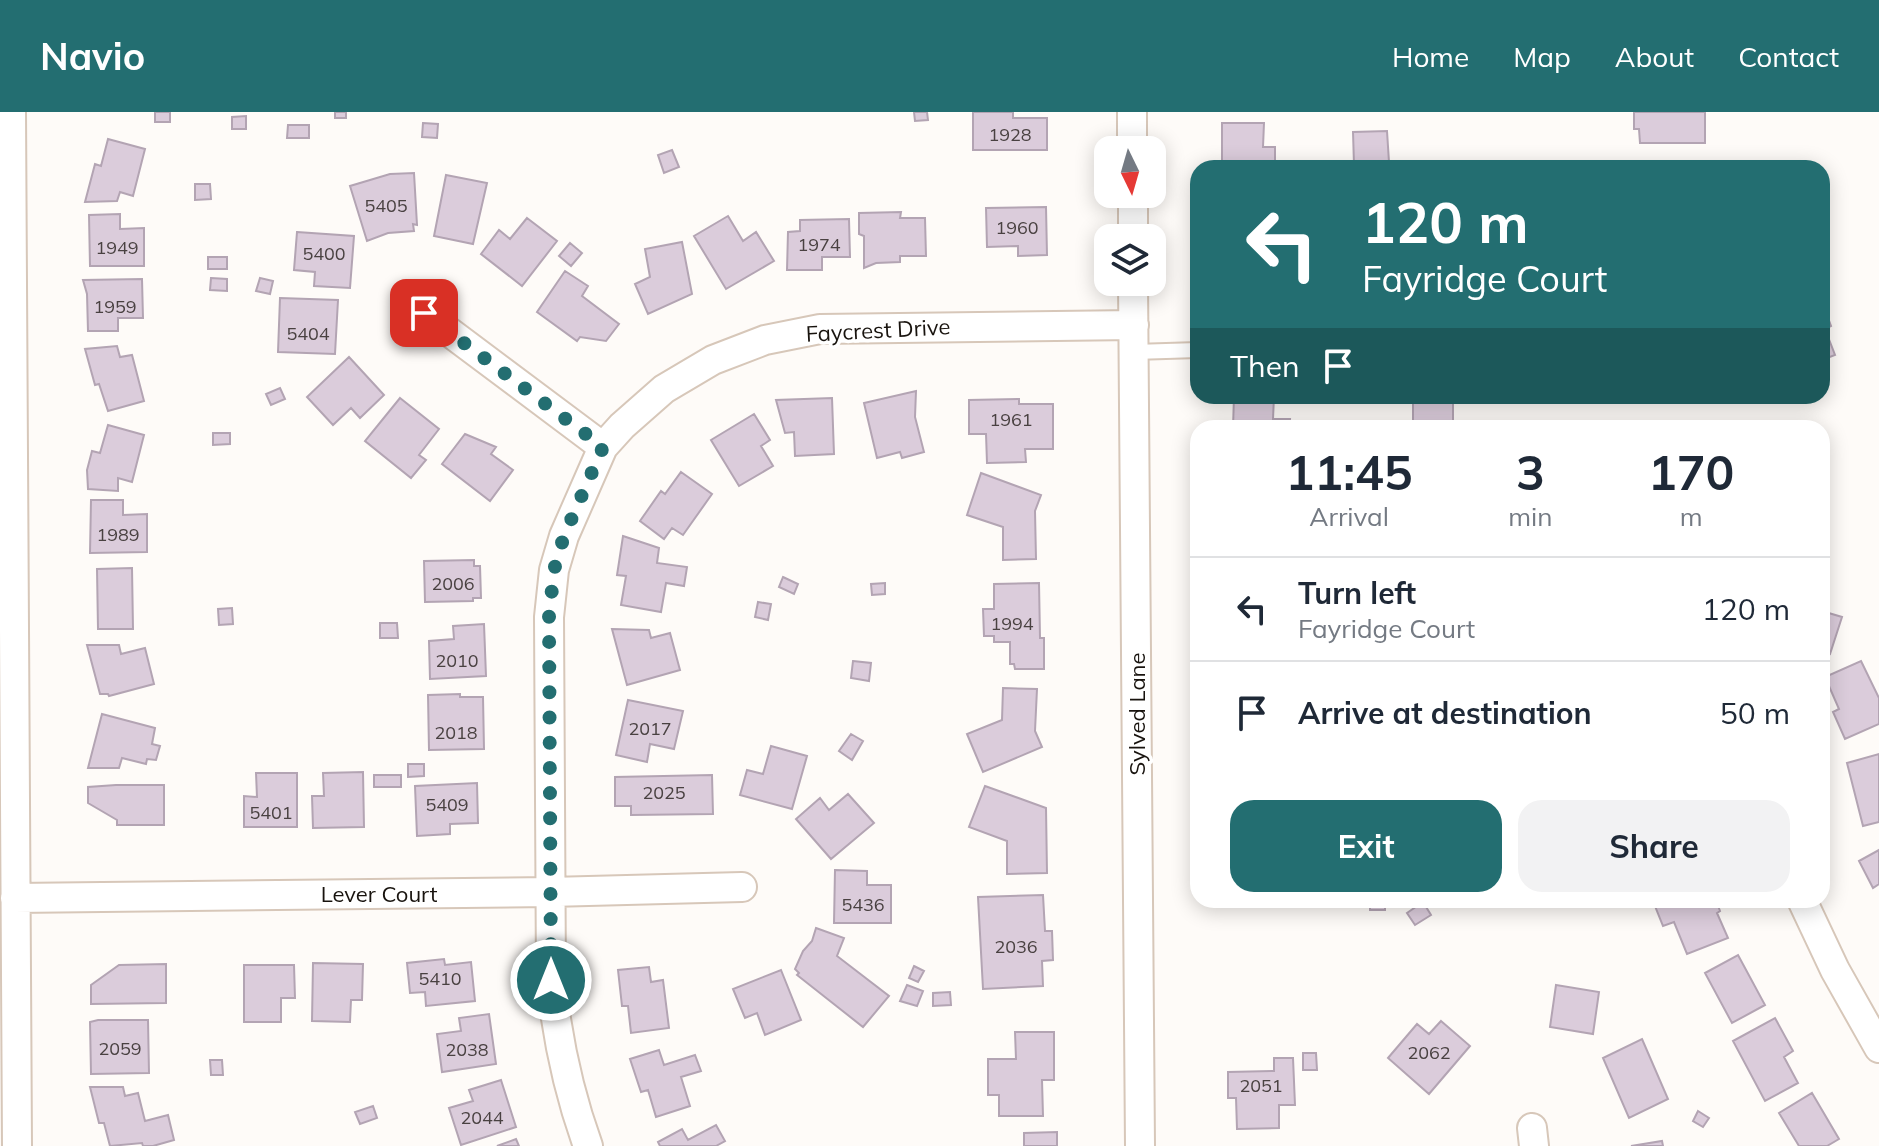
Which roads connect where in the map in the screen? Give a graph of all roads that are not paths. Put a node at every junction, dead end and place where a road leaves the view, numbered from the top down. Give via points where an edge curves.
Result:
1 (11, 112) edge
2 (1132, 112) edge
3 (1132, 136) edge
4 (1133, 296) edge
5 (424, 313) dead end
6 (1134, 339) junction
7 (1190, 349) edge
8 (603, 447) junction
9 (742, 887) dead end
10 (550, 892) junction
11 (15, 898) junction
12 (1806, 908) edge
13 (1879, 1048) edge
14 (17, 1146) edge
15 (588, 1146) edge
16 (1140, 1146) edge

1 - 11 street
2 - 3 street
4 - 6 street, Sylved Lane
5 - 8 street
6 - 7 lane
6 - 8 street, Faycrest Drive via 820,329 765,340 713,360 664,389
6 - 16 street, Sylved Lane
8 - 10 street, Faycrest Drive via 554,570 549,617
9 - 10 street, Lever Court
10 - 11 street, Lever Court
10 - 15 street, Faycrest Drive via 557,1034
11 - 14 street
12 - 13 street

